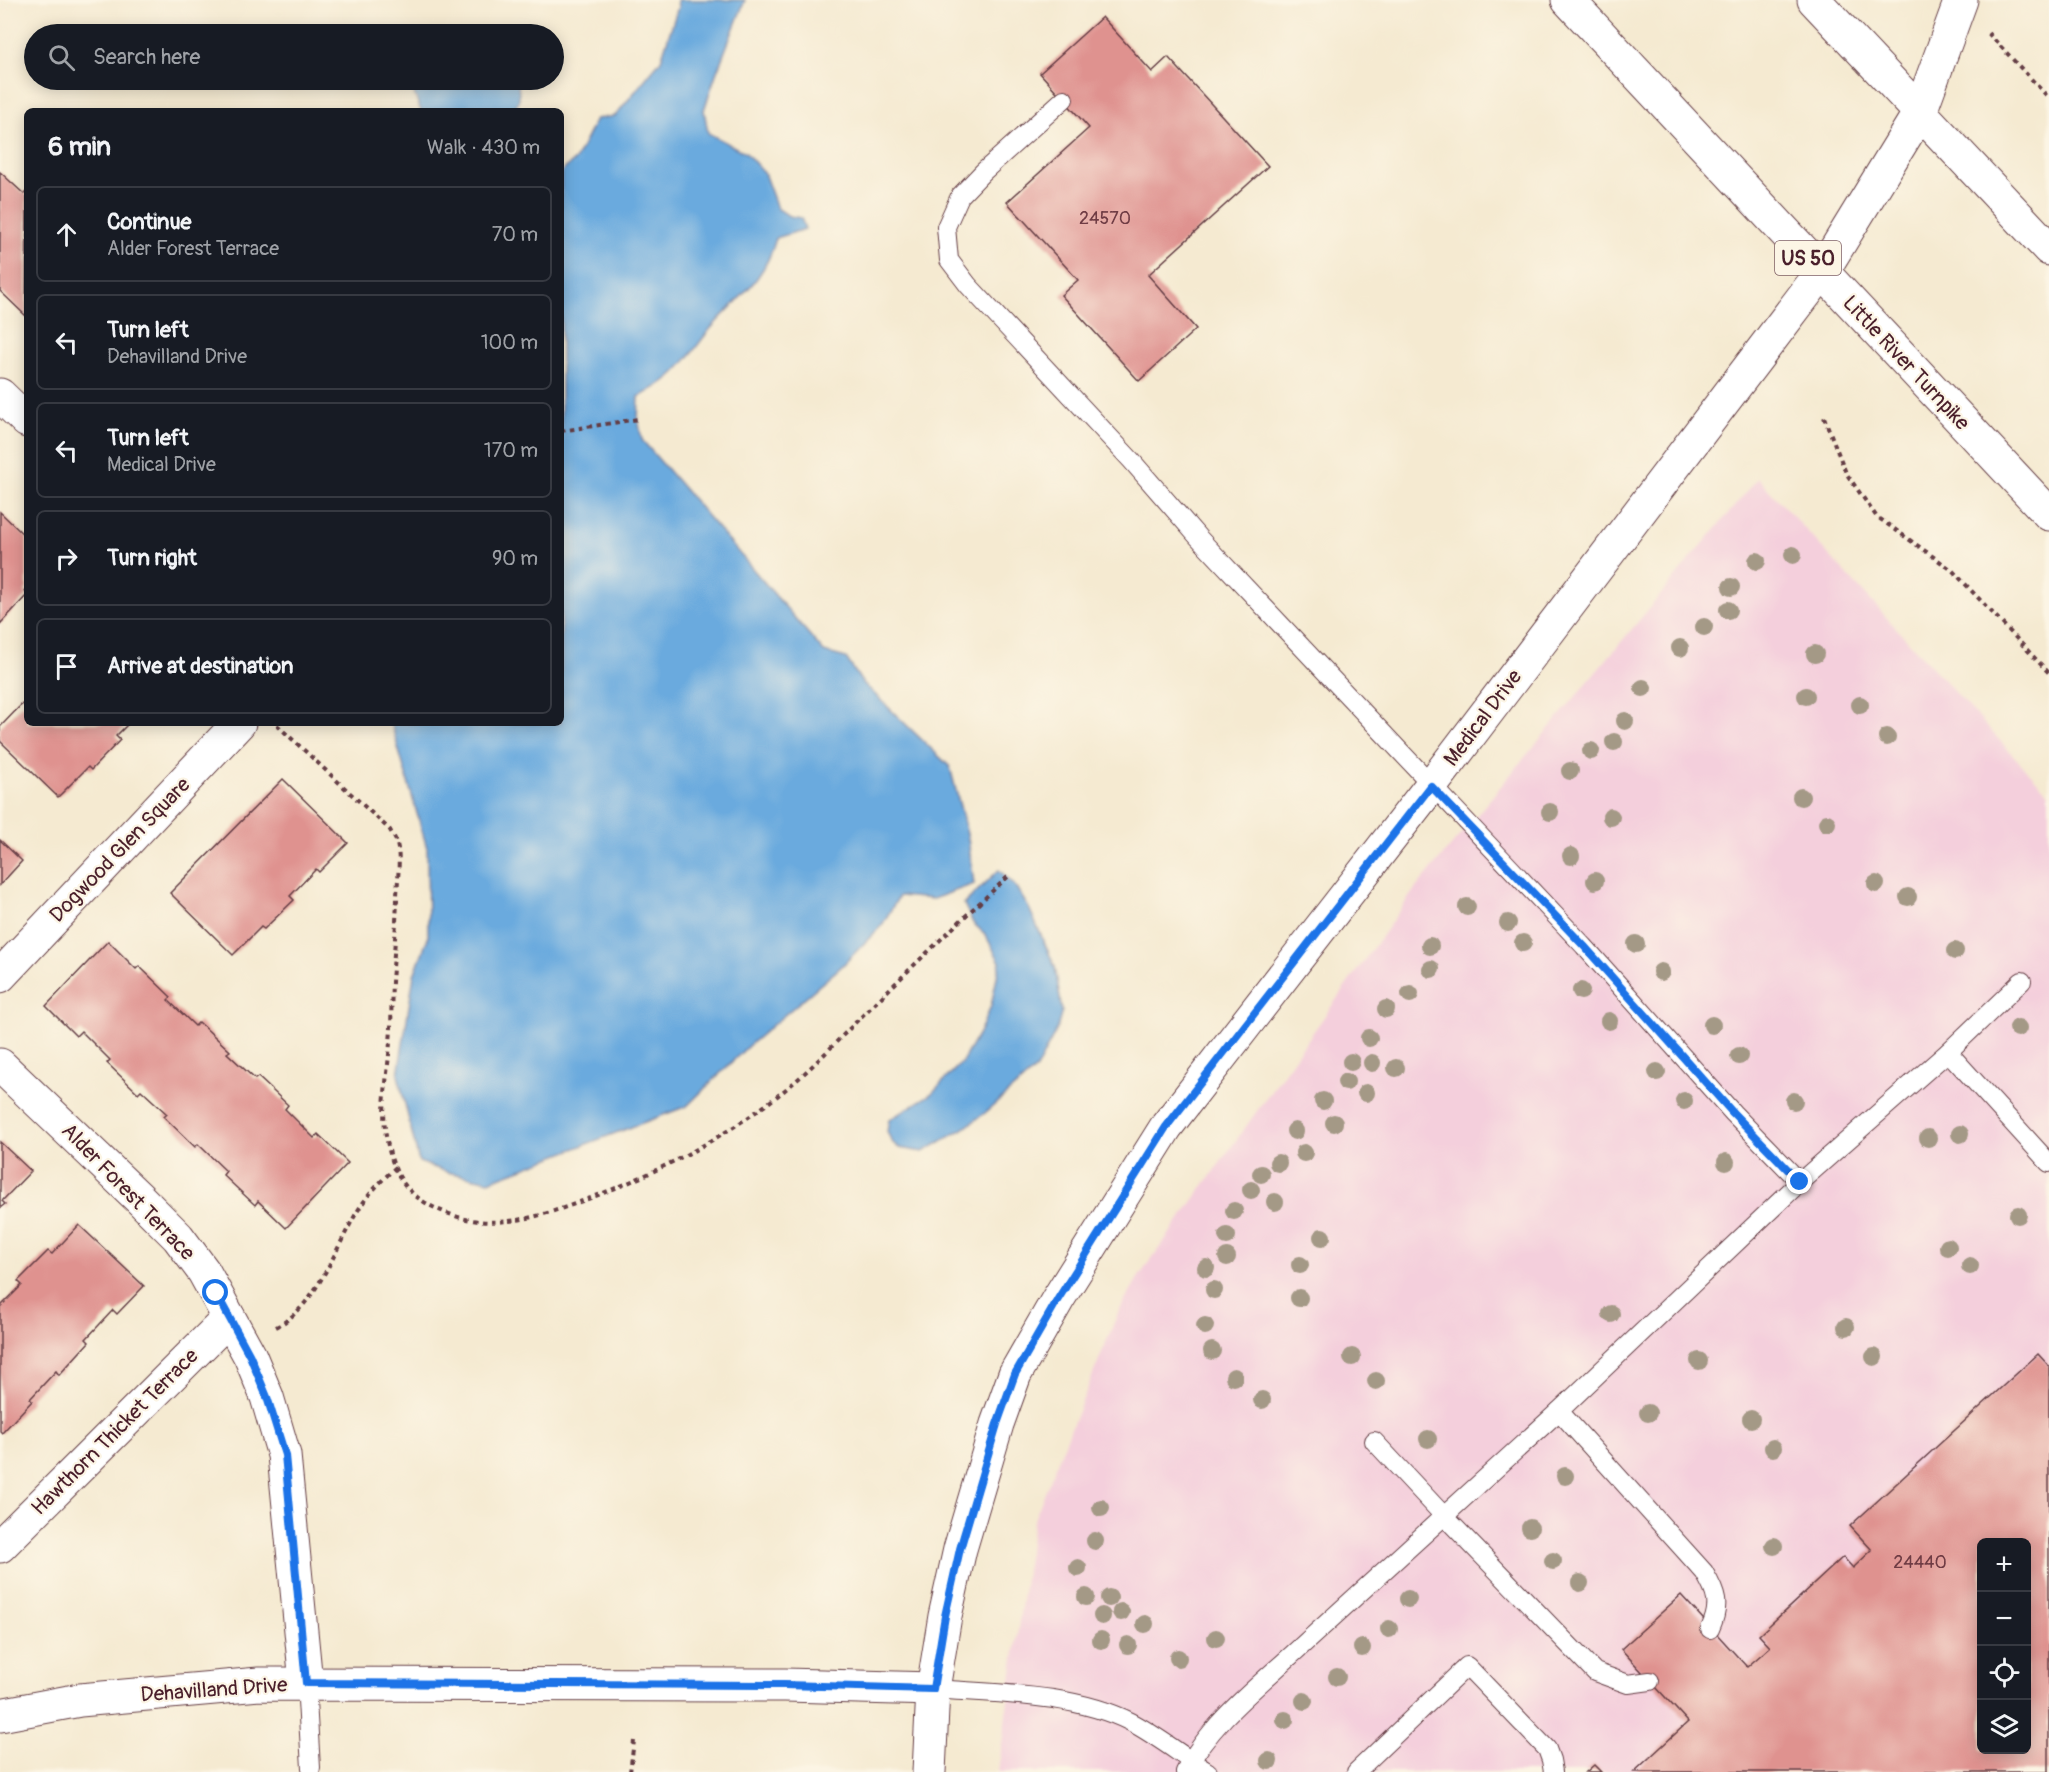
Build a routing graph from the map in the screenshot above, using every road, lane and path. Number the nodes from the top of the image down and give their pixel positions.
1 (1568, 0) edge
2 (1814, 0) edge
3 (1960, 1) edge
4 (2049, 98) edge
5 (1064, 99) dead end
6 (1920, 112) junction
7 (2049, 249) edge
8 (1822, 272) junction
9 (0, 395) edge
10 (1824, 417) dead end
11 (24, 418) edge
12 (638, 418) dead end
13 (564, 430) edge
14 (2049, 514) edge
15 (2049, 673) edge
16 (236, 726) edge
17 (277, 726) edge
18 (1431, 786) junction
19 (1010, 875) dead end
20 (0, 976) edge
21 (2022, 981) dead end
22 (1948, 1052) junction
23 (0, 1065) edge
24 (2049, 1163) edge
25 (396, 1167) junction
26 (1800, 1182) junction
27 (229, 1317) junction
28 (273, 1329) dead end
29 (1559, 1412) junction
30 (1374, 1442) dead end
31 (1444, 1516) junction
32 (0, 1546) edge
33 (1710, 1629) dead end
34 (1650, 1681) dead end
35 (306, 1683) junction
36 (933, 1689) junction
37 (0, 1715) edge
38 (634, 1741) dead end
39 (1188, 1766) edge
40 (310, 1768) dead end
41 (630, 1772) edge
42 (929, 1772) edge
43 (1208, 1772) edge
44 (1356, 1772) edge
45 (1552, 1772) edge

1 - 8 main road, Little River Turnpike / US 50
2 - 6 main road
3 - 4 path
3 - 6 main road, Medical Drive
5 - 18 lane
6 - 7 main road
6 - 8 main road, Medical Drive
8 - 14 main road, Little River Turnpike / US 50
8 - 18 main road, Medical Drive
9 - 11 main road
10 - 15 path
12 - 13 path
16 - 20 main road, Dogwood Glen Square
17 - 25 path
18 - 26 lane
18 - 36 main road, Medical Drive
19 - 25 path
21 - 22 lane
22 - 24 lane
22 - 26 lane
23 - 27 main road, Alder Forest Terrace
25 - 28 path
26 - 29 lane
27 - 32 main road, Hawthorn Thicket Terrace
27 - 35 main road, Alder Forest Terrace
29 - 31 lane
29 - 33 lane
30 - 31 lane
31 - 34 lane
31 - 39 lane
35 - 36 main road, Dehavilland Drive
35 - 37 main road, Dehavilland Drive
35 - 40 lane
36 - 39 lane
36 - 42 main road, Medical Drive
38 - 41 path
39 - 43 lane
44 - 45 lane

